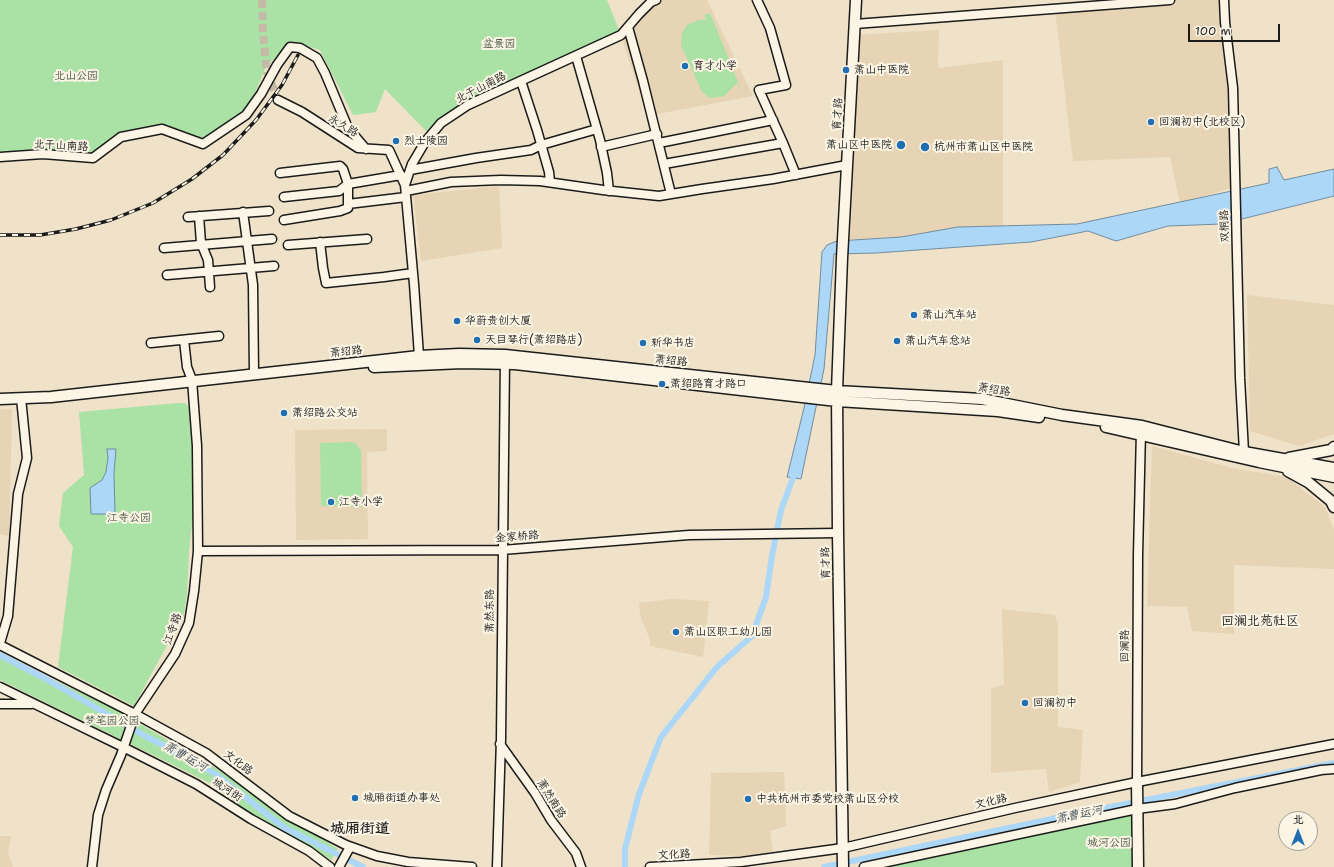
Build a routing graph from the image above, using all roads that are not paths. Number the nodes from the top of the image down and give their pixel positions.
1 (656, 0) edge
2 (757, 0) edge
3 (856, 0) edge
4 (1170, 0) edge
5 (1224, 0) edge
6 (855, 24) junction
7 (628, 27) junction
8 (576, 56) junction
9 (521, 81) junction
10 (278, 100) tunnel mouth
11 (773, 120) junction
12 (597, 129) junction
13 (657, 134) junction
14 (659, 143) junction
15 (783, 143) junction
16 (542, 145) junction
17 (601, 147) junction
18 (366, 148) junction
19 (0, 157) edge
20 (664, 164) junction
21 (847, 165) junction
22 (410, 170) junction
23 (280, 173) dead end
24 (401, 175) junction
25 (796, 175) junction
26 (550, 182) junction
27 (348, 184) junction
28 (406, 191) junction
29 (609, 191) junction
30 (671, 194) junction
31 (284, 198) dead end
32 (348, 204) junction
33 (269, 210) dead end
34 (243, 212) junction
35 (199, 216) junction
36 (188, 217) dead end
37 (284, 220) dead end
38 (272, 239) dead end
39 (368, 239) dead end
40 (247, 242) junction
41 (320, 242) junction
42 (288, 245) dead end
43 (202, 246) junction
44 (164, 248) dead end
45 (274, 266) dead end
46 (250, 268) junction
47 (209, 272) junction
48 (413, 273) junction
49 (167, 275) dead end
50 (210, 288) dead end
51 (219, 336) dead end
52 (184, 340) junction
53 (151, 343) dead end
54 (419, 356) junction
55 (505, 359) junction
56 (254, 374) junction
57 (193, 383) junction
58 (837, 396) junction
59 (0, 399) edge
60 (21, 401) junction
61 (0, 405) edge
62 (1141, 431) junction
63 (1334, 447) edge
64 (1244, 452) junction
65 (1279, 462) junction
66 (1334, 468) edge
67 (1334, 477) edge
68 (1334, 507) edge
69 (838, 533) junction
70 (502, 550) junction
71 (198, 551) junction
72 (0, 644) edge
73 (0, 688) edge
74 (0, 704) edge
75 (34, 704) junction
76 (135, 714) junction
77 (500, 744) junction
78 (1334, 744) edge
79 (123, 746) junction
80 (1334, 768) edge
81 (1137, 782) junction
82 (1137, 809) junction
83 (350, 847) junction
84 (843, 848) junction
85 (92, 867) edge
86 (330, 867) edge
87 (339, 867) edge
88 (472, 867) edge
89 (497, 867) edge
90 (581, 867) edge
91 (650, 867) edge
92 (843, 867) edge
93 (864, 867) edge
94 (1138, 867) edge

1 - 7 street, 北干山南路
2 - 11 street
3 - 6 main road, 育才路
4 - 6 street
5 - 64 street, 双桐路
6 - 21 main road, 育才路
7 - 8 street, 北干山南路
7 - 13 street
8 - 9 street, 北干山南路
8 - 12 street
9 - 16 street
9 - 22 street, 北干山南路
10 - 18 street, 永久路
11 - 14 street
11 - 15 street
12 - 16 street
12 - 17 street
13 - 14 street
13 - 17 street
14 - 20 street
15 - 20 street
15 - 25 street
16 - 22 street
16 - 26 street
17 - 29 street
18 - 19 street, 北干山南路
18 - 24 street, 永久路
20 - 30 street
21 - 25 street
21 - 58 main road, 育才路
22 - 28 street, 北干山南路
23 - 27 street
24 - 27 street
24 - 28 street, 永久路
25 - 30 street
26 - 28 street
26 - 29 street
27 - 31 street
27 - 32 street
28 - 32 street
28 - 48 street, 北干山南路
29 - 30 street
32 - 37 street
33 - 34 street
34 - 35 street
34 - 40 street
35 - 36 street
35 - 43 street
38 - 40 street
39 - 41 street
40 - 43 street
40 - 46 street
41 - 42 street
41 - 48 street
43 - 44 street
43 - 47 street
45 - 46 street
46 - 47 street
46 - 56 street
47 - 49 street
47 - 50 street
48 - 54 street, 北干山南路
51 - 52 street
52 - 53 street
52 - 57 street, 江寺路
54 - 55 main road, 萧绍路
54 - 56 main road, 萧绍路
55 - 57 main road
55 - 58 main road, 萧绍路
55 - 70 street, 萧然东路
56 - 57 main road, 萧绍路
57 - 60 main road, 萧绍路
57 - 71 street, 江寺路
58 - 62 main road, 萧绍路
58 - 69 main road, 育才路
59 - 60 main road, 萧绍路
60 - 61 main road
60 - 72 street
62 - 64 main road
62 - 65 main road
62 - 81 street, 回澜路
63 - 65 main road
64 - 65 main road
65 - 66 main road
65 - 67 main road
65 - 68 main road
69 - 70 street, 金家桥路
69 - 84 main road, 育才路
70 - 71 street, 金家桥路
70 - 77 street, 萧然东路
71 - 76 street, 江寺路
72 - 76 street, 文化路
73 - 75 street, 城河街
74 - 75 street
75 - 79 street, 城河街
76 - 79 street, 江寺路
76 - 83 street, 文化路
77 - 89 street, 萧然东路
77 - 90 street, 萧然南路
78 - 81 street, 文化路
79 - 85 street, 江寺路
79 - 86 street, 城河街
80 - 82 street
81 - 82 main road, 回澜路
81 - 84 street, 文化路
82 - 93 street
82 - 94 main road, 回澜路
83 - 87 street
83 - 88 street, 文化路
84 - 91 street, 文化路
84 - 92 main road, 育才路

